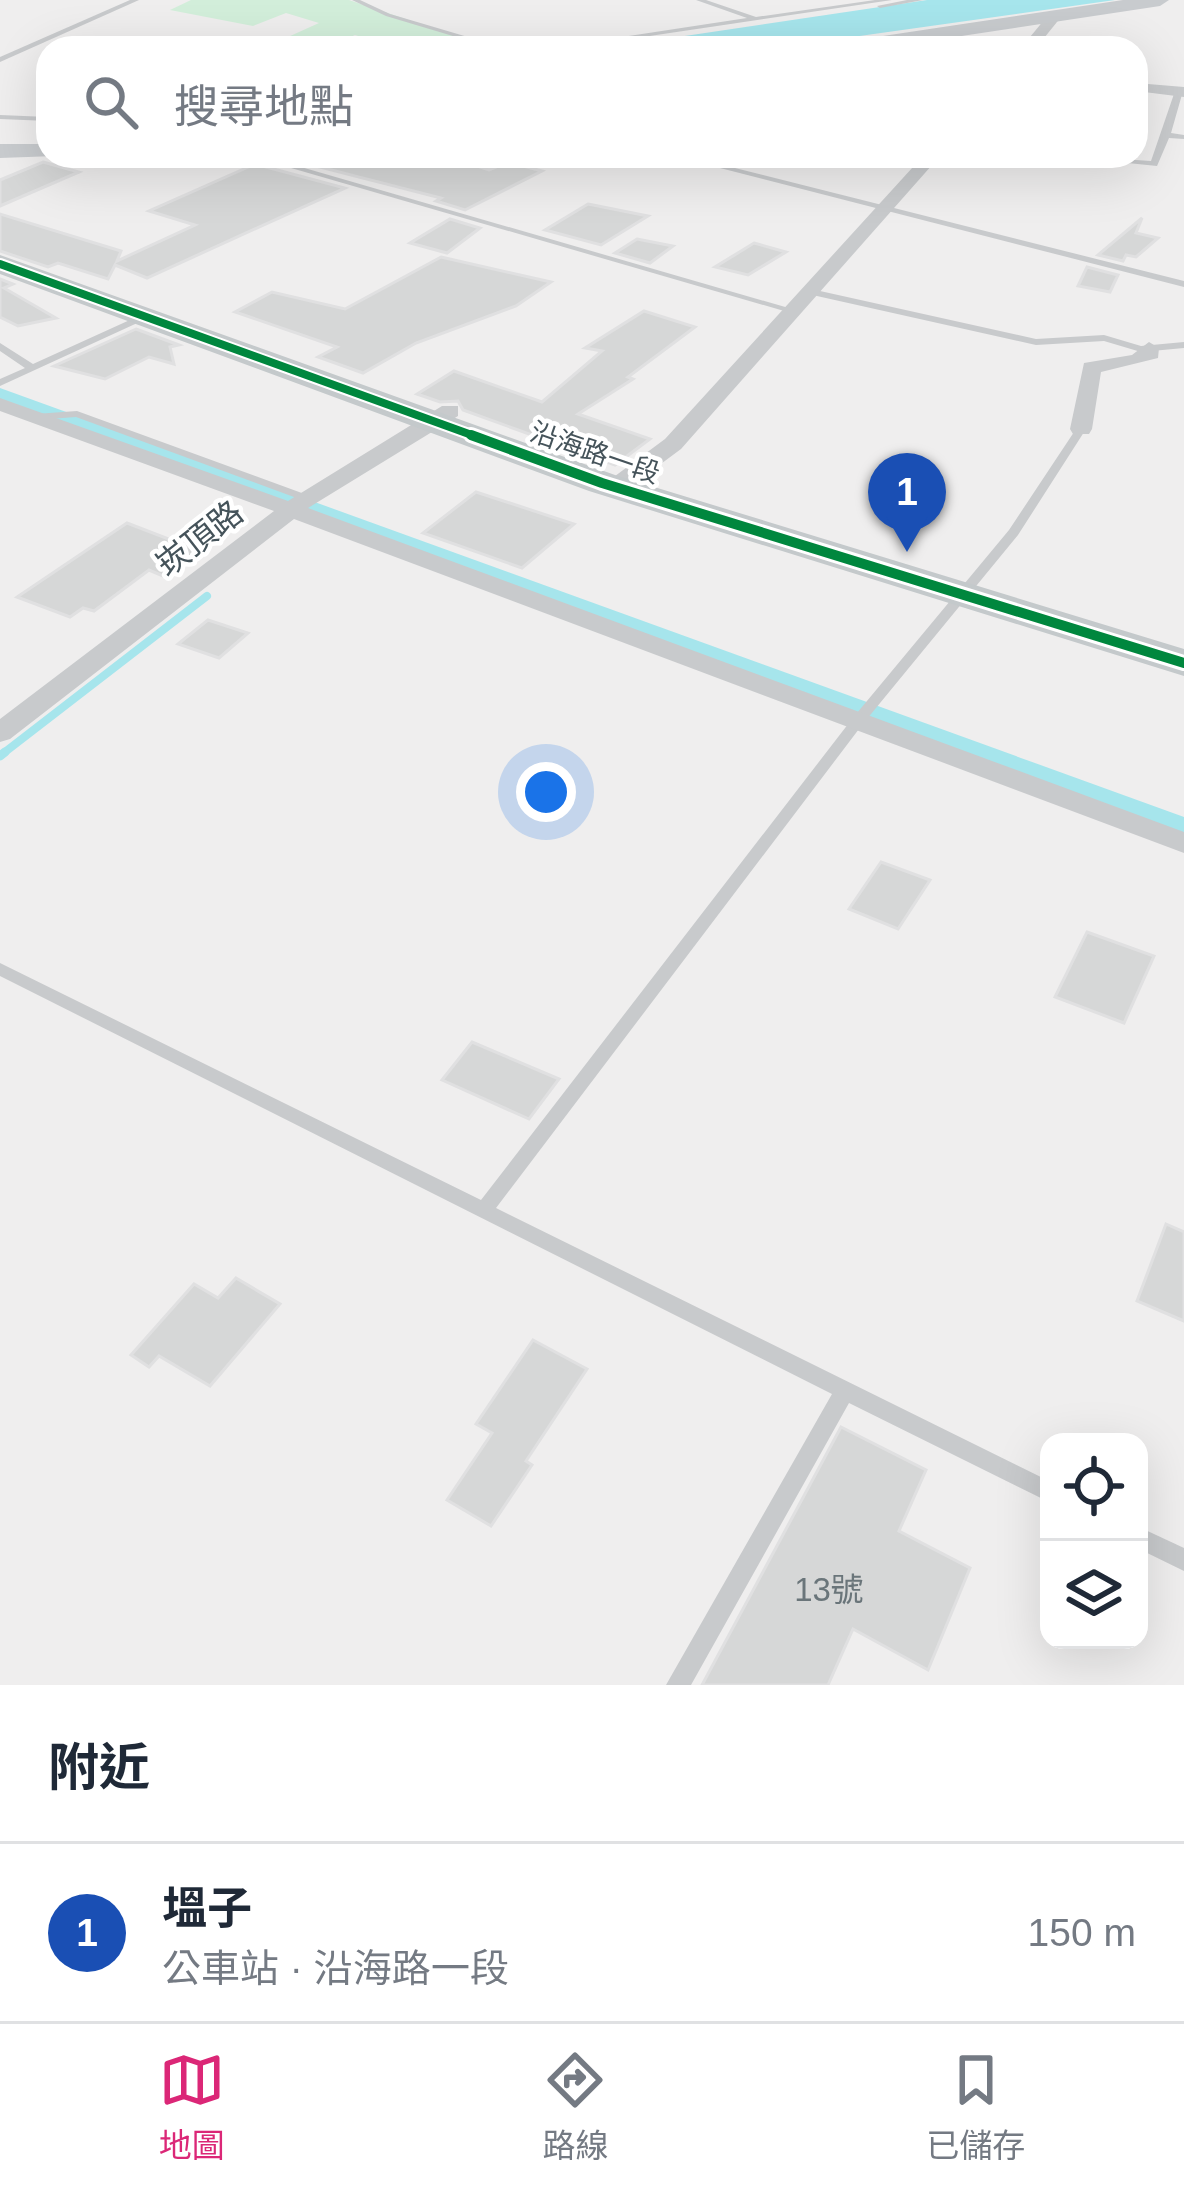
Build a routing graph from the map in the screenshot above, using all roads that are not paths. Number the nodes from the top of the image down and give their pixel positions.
1 (136, 0) edge
2 (355, 0) edge
3 (699, 0) edge
4 (889, 0) edge
5 (920, 0) edge
6 (1160, 0) edge
7 (1054, 17) junction
8 (755, 19) junction
9 (770, 21) junction
10 (51, 36) edge
11 (460, 36) edge
12 (637, 36) edge
13 (668, 36) edge
14 (925, 36) edge
15 (1038, 36) edge
16 (34, 43) edge
17 (0, 60) edge
18 (1148, 89) edge
19 (1181, 92) edge
20 (0, 115) edge
21 (36, 116) edge
22 (1166, 135) junction
23 (1184, 137) edge
24 (0, 151) edge
25 (36, 151) edge
26 (1148, 163) edge
27 (296, 168) edge
28 (725, 168) edge
29 (921, 168) edge
30 (884, 208) junction
31 (0, 250) edge
32 (0, 263) edge
33 (49, 275) junction
34 (1184, 284) edge
35 (811, 292) junction
36 (794, 311) junction
37 (164, 319) junction
38 (1184, 345) edge
39 (0, 346) edge
40 (1149, 348) junction
41 (32, 368) junction
42 (0, 383) edge
43 (0, 404) edge
44 (441, 416) junction
45 (1081, 429) joint
46 (622, 480) junction
47 (297, 504) junction
48 (969, 588) junction
49 (1184, 647) edge
50 (1184, 663) edge
51 (857, 722) junction
52 (0, 733) edge
53 (1184, 843) edge
54 (0, 968) edge
55 (487, 1208) junction
56 (846, 1389) junction
57 (1040, 1487) edge
58 (1145, 1541) edge
59 (1184, 1560) edge
60 (678, 1685) edge

1 - 10 lane
2 - 11 lane
3 - 8 lane
4 - 8 lane
5 - 9 lane
6 - 7 street
7 - 14 street
7 - 15 street
8 - 9 lane
8 - 12 lane
9 - 13 lane
16 - 17 lane
18 - 19 street
19 - 22 lane
20 - 21 lane
22 - 23 lane
22 - 26 lane
24 - 25 street
27 - 36 lane
28 - 30 lane
29 - 30 street
30 - 34 lane
30 - 35 street
31 - 33 main road, 沿海路一段
32 - 33 main road, 沿海路一段
33 - 37 main road, 沿海路一段
35 - 36 street
35 - 40 lane
36 - 46 street
37 - 41 lane
37 - 44 main road, 沿海路一段
38 - 40 lane
39 - 41 lane
40 - 45 street
41 - 42 lane
43 - 47 street
44 - 46 main road, 沿海路一段
44 - 47 street, 崁頂路
45 - 48 lane
46 - 48 main road, 沿海路一段
47 - 51 street
47 - 52 street, 崁頂路
48 - 49 main road, 沿海路一段
48 - 50 main road, 沿海路一段
48 - 51 lane
51 - 53 street
51 - 55 lane
54 - 55 lane
55 - 56 lane
56 - 57 lane
56 - 60 lane
58 - 59 lane

